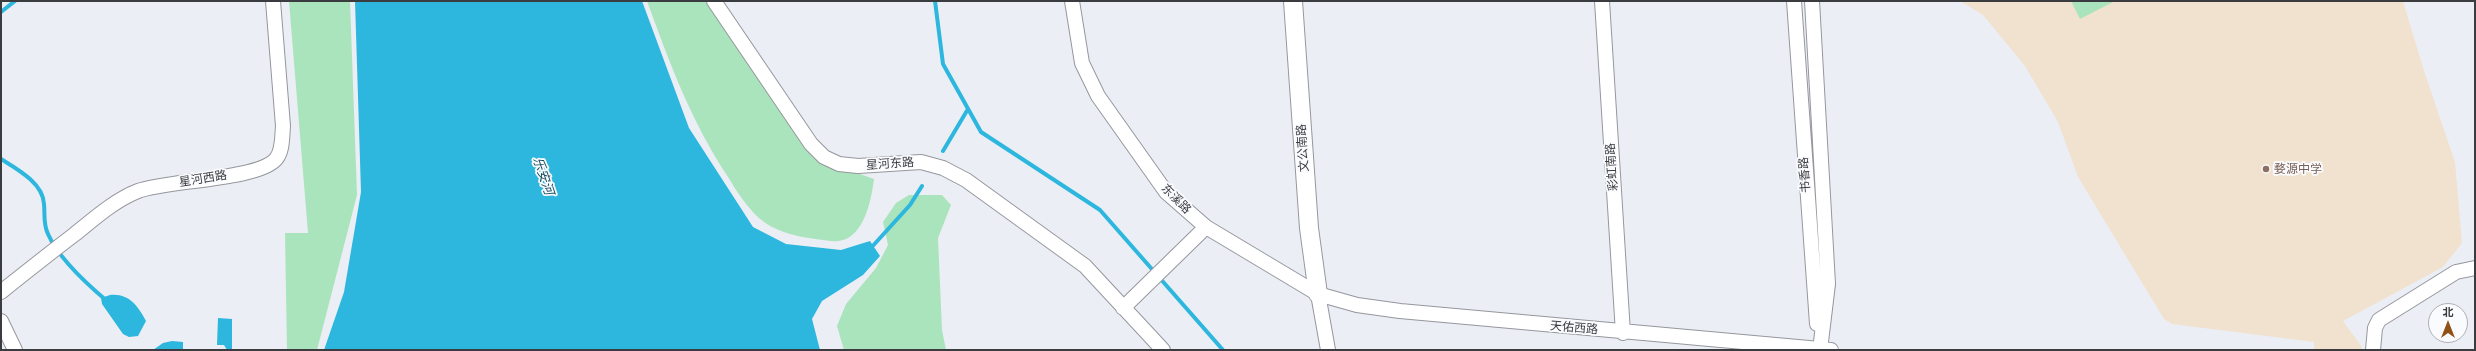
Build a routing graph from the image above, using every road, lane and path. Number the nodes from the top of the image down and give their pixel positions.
1 (273, 1) edge
2 (714, 1) edge
3 (1072, 1) edge
4 (1293, 1) edge
5 (1602, 1) edge
6 (1794, 1) edge
7 (1812, 1) edge
8 (1206, 227) junction
9 (2475, 268) edge
10 (1, 292) edge
11 (1318, 294) junction
12 (1124, 308) junction
13 (1, 320) edge
14 (1623, 333) junction
15 (1824, 349) edge
16 (15, 350) edge
17 (1163, 350) edge
18 (1328, 350) edge
19 (2373, 350) edge

1 - 10 street, 星河西路
2 - 12 street, 星河东路
3 - 8 street, 东溪路
4 - 11 main road, 文公南路
5 - 14 street, 彩虹南路
6 - 15 street, 书香路
7 - 15 street, 书香路
8 - 11 street, 东溪路
8 - 12 street
9 - 19 street
11 - 14 street, 天佑西路
11 - 18 street
12 - 17 street, 星河东路
13 - 16 street
14 - 15 street, 天佑西路

